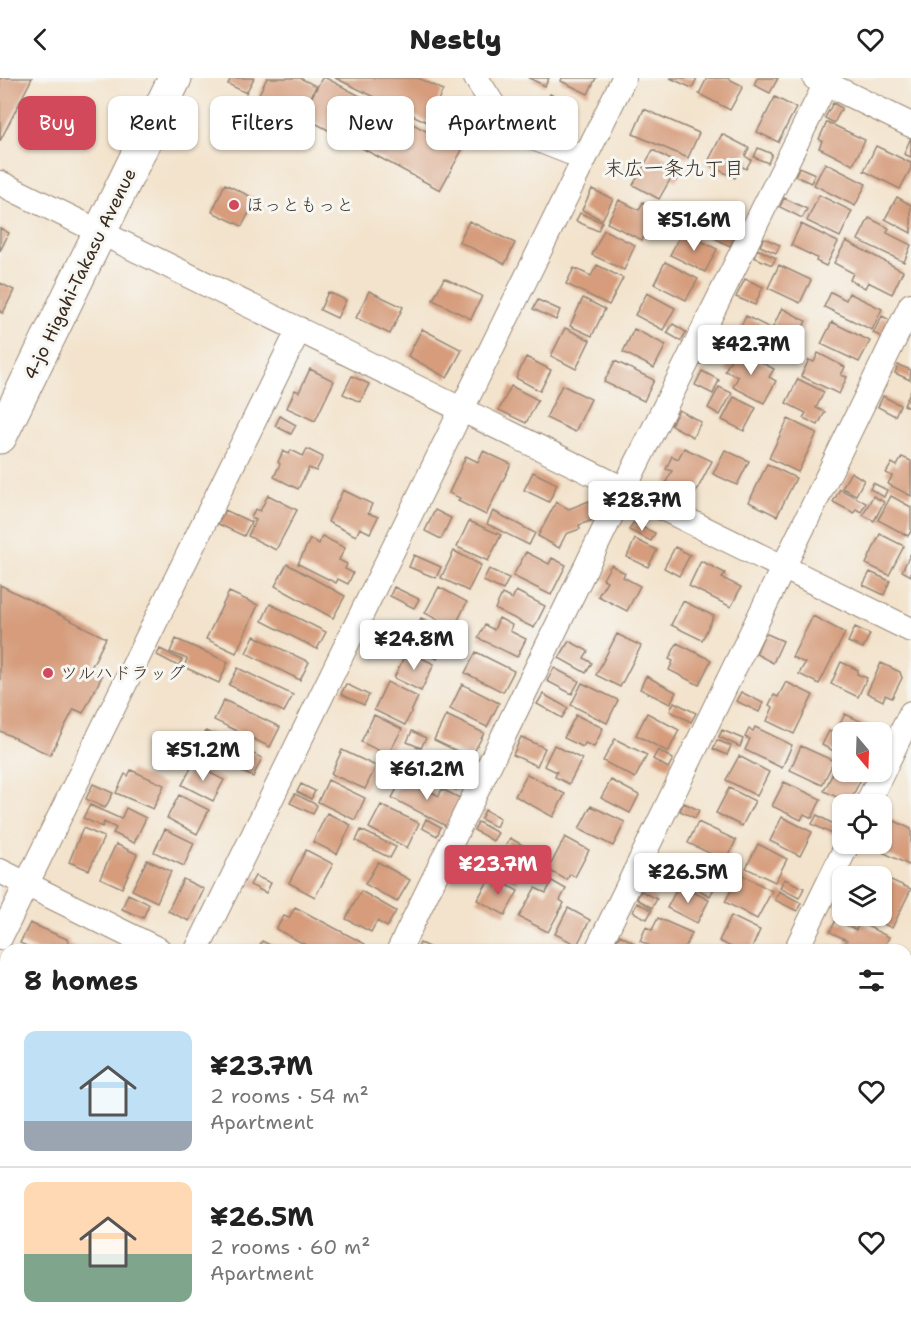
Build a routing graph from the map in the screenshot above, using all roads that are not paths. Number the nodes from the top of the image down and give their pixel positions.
1 (175, 78) edge
2 (476, 78) edge
3 (624, 78) edge
4 (820, 81) edge
5 (911, 125) edge
6 (584, 158) junction
7 (0, 183) edge
8 (100, 232) junction
9 (911, 305) edge
10 (299, 329) junction
11 (461, 409) junction
12 (0, 437) edge
13 (624, 489) junction
14 (782, 567) junction
15 (911, 630) edge
16 (911, 713) edge
17 (872, 794) edge
18 (843, 854) edge
19 (0, 872) edge
20 (26, 884) junction
21 (0, 938) edge
22 (147, 944) edge
23 (199, 944) edge
24 (402, 944) edge
25 (600, 944) edge
26 (799, 944) edge

1 - 8 highway, 4-jo Higahi-Takasu Avenue
2 - 6 street
3 - 6 street
4 - 5 street
4 - 13 street
6 - 11 street
7 - 8 street
8 - 10 street
8 - 12 highway, 4-jo Higahi-Takasu Avenue
9 - 14 street
10 - 11 street
10 - 20 street
11 - 13 street
11 - 23 street
13 - 14 street
13 - 24 street
14 - 15 street
14 - 25 street
16 - 17 street
18 - 26 street
19 - 20 street
20 - 21 street
20 - 22 street

